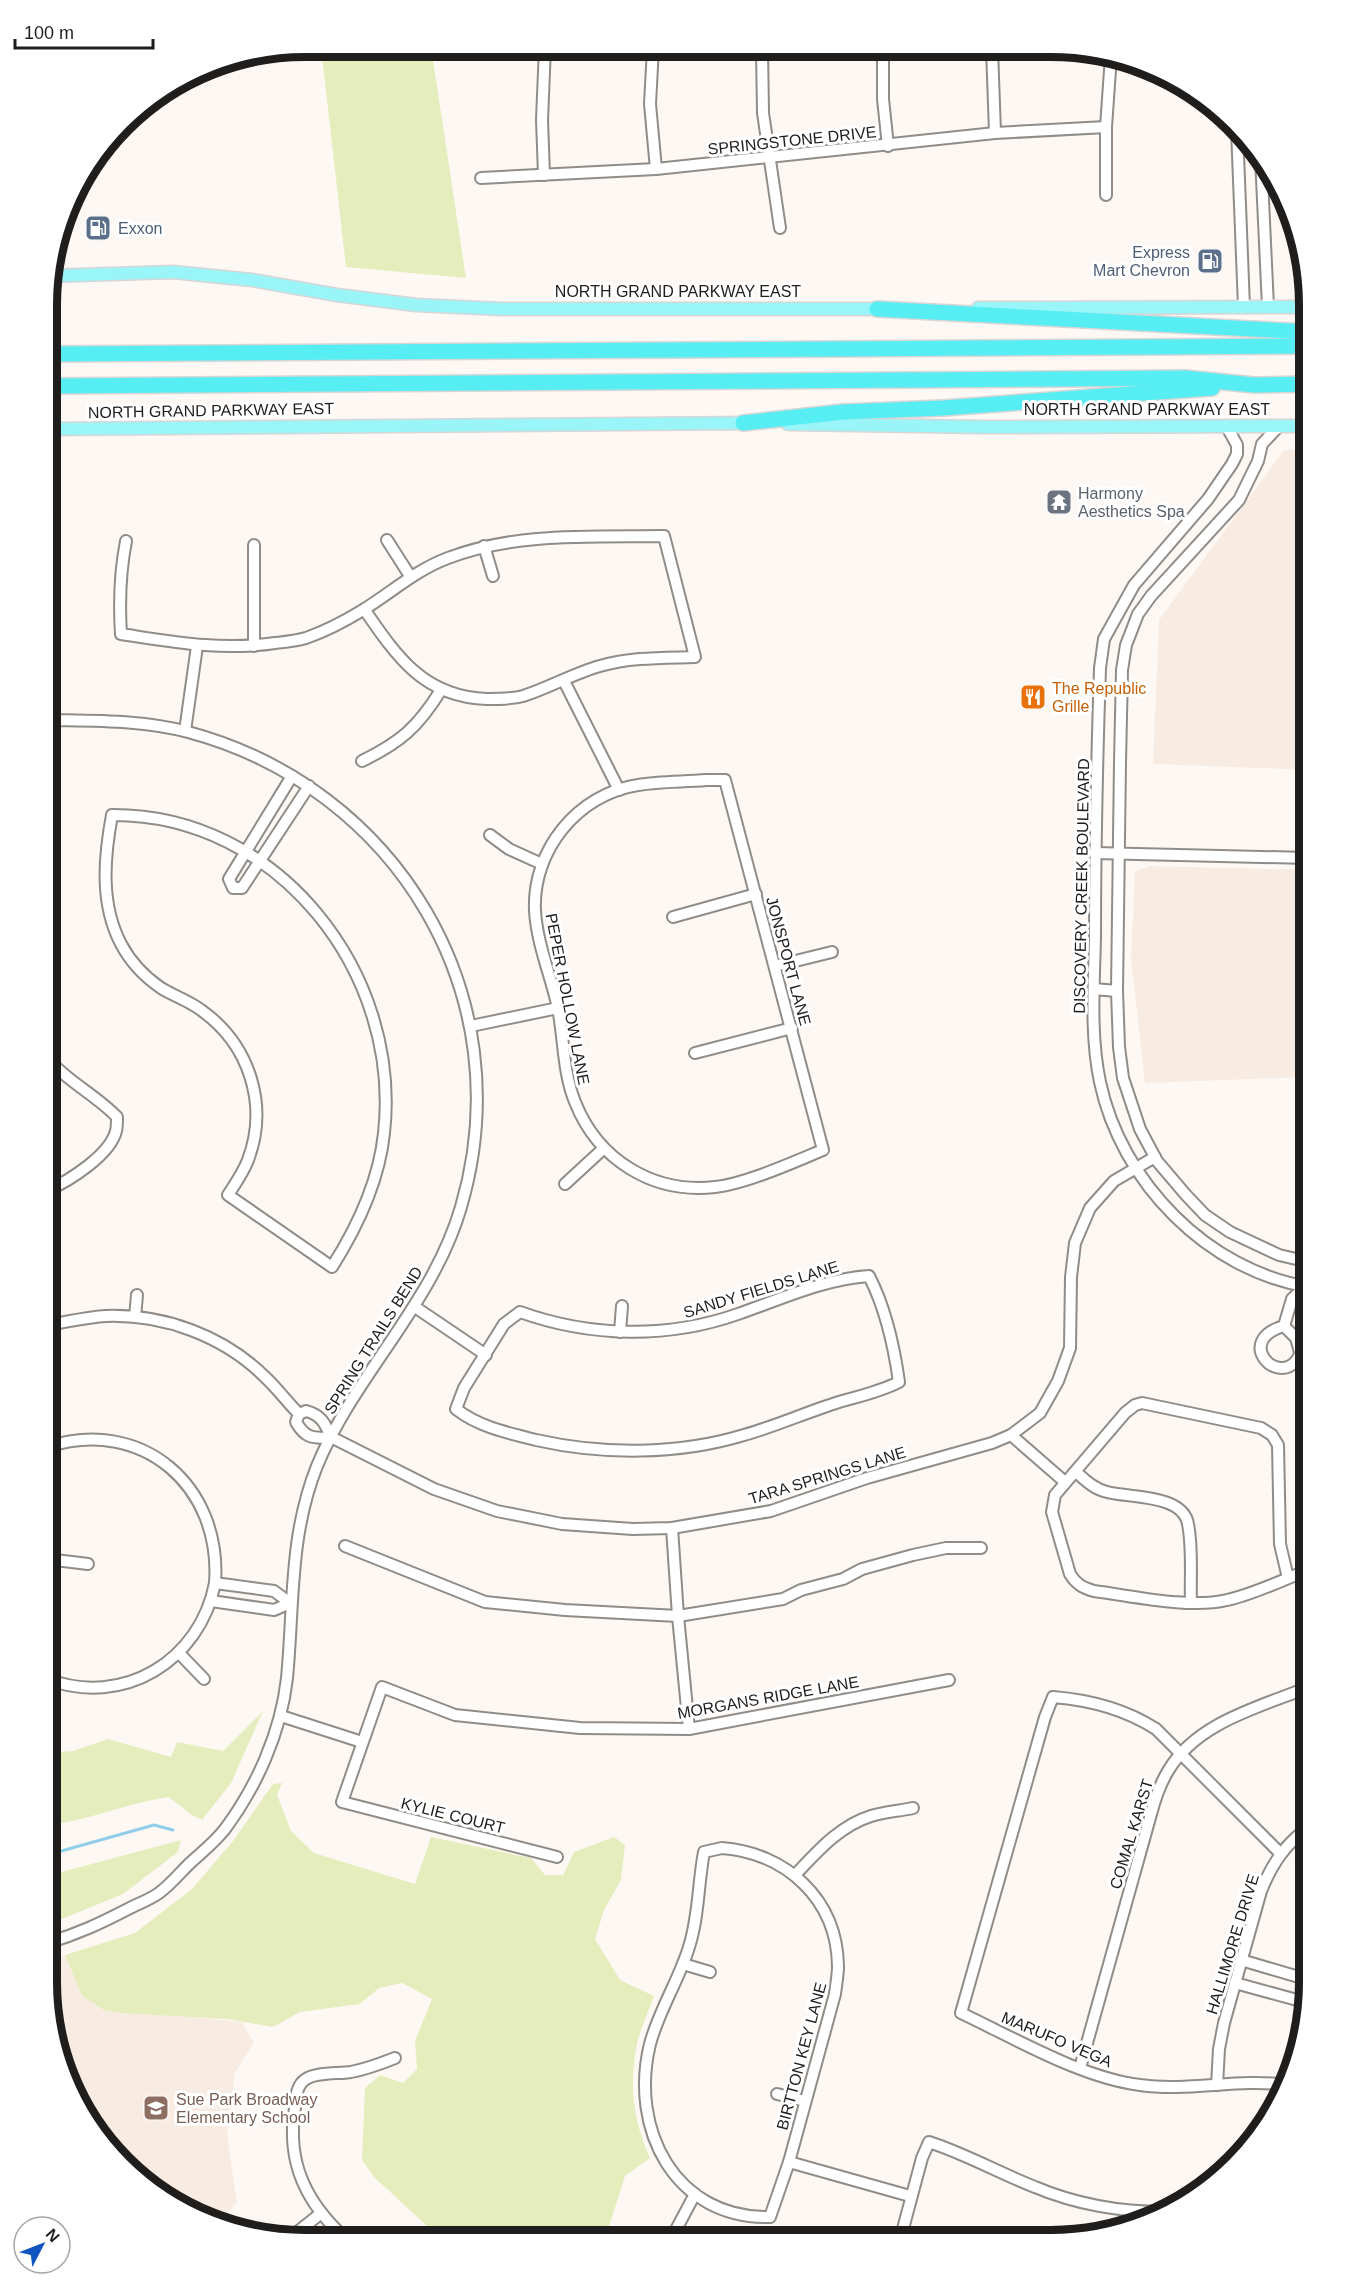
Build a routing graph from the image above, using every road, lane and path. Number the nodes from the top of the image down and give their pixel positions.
1 (545, 57) edge
2 (653, 57) edge
3 (762, 57) edge
4 (883, 57) edge
5 (992, 57) edge
6 (1110, 64) edge
7 (1106, 127) junction
8 (995, 133) junction
9 (1238, 143) edge
10 (888, 146) junction
11 (770, 158) junction
12 (656, 169) junction
13 (1262, 174) edge
14 (544, 175) junction
15 (480, 178) dead end
16 (1106, 195) dead end
17 (780, 228) dead end
18 (59, 276) edge
19 (1244, 307) junction
20 (1268, 307) junction
21 (1299, 307) edge
22 (877, 309) junction
23 (1299, 331) edge
24 (1299, 346) edge
25 (57, 354) edge
26 (1299, 384) edge
27 (57, 386) edge
28 (1254, 386) junction
29 (743, 423) junction
30 (1299, 426) edge
31 (1227, 427) junction
32 (1278, 427) junction
33 (57, 432) edge
34 (387, 540) dead end
35 (126, 541) dead end
36 (254, 545) dead end
37 (484, 546) junction
38 (410, 576) junction
39 (493, 576) dead end
40 (364, 609) junction
41 (197, 646) junction
42 (254, 646) junction
43 (564, 681) junction
44 (441, 690) junction
45 (57, 720) edge
46 (185, 731) junction
47 (362, 761) dead end
48 (292, 776) junction
49 (725, 780) joint
50 (309, 786) junction
51 (619, 790) junction
52 (490, 835) dead end
53 (244, 852) junction
54 (1095, 853) junction
55 (1118, 854) junction
56 (1299, 858) edge
57 (260, 862) junction
58 (542, 864) junction
59 (756, 894) junction
60 (673, 916) dead end
61 (832, 952) dead end
62 (775, 966) junction
63 (1094, 989) junction
64 (1117, 991) junction
65 (558, 1008) junction
66 (471, 1026) junction
67 (792, 1028) junction
68 (695, 1053) dead end
69 (57, 1067) edge
70 (603, 1149) junction
71 (823, 1150) joint
72 (1155, 1157) junction
73 (1135, 1168) junction
74 (565, 1184) dead end
75 (57, 1185) edge
76 (1299, 1260) edge
77 (1299, 1287) edge
78 (137, 1295) dead end
79 (1299, 1295) edge
80 (622, 1306) dead end
81 (415, 1307) junction
82 (135, 1317) junction
83 (57, 1323) edge
84 (1284, 1326) junction
85 (620, 1332) junction
86 (1299, 1343) edge
87 (486, 1355) junction
88 (1299, 1358) edge
89 (299, 1414) junction
90 (1011, 1435) junction
91 (331, 1437) junction
92 (57, 1445) edge
93 (1076, 1472) junction
94 (1065, 1482) junction
95 (672, 1527) junction
96 (345, 1546) dead end
97 (981, 1548) dead end
98 (57, 1560) edge
99 (88, 1564) dead end
100 (1299, 1573) edge
101 (1288, 1578) junction
102 (215, 1583) junction
103 (245, 1586) junction
104 (212, 1601) junction
105 (290, 1603) junction
106 (1191, 1603) junction
107 (242, 1605) junction
108 (678, 1616) junction
109 (179, 1653) junction
110 (204, 1679) dead end
111 (948, 1680) dead end
112 (57, 1681) edge
113 (1299, 1691) edge
114 (281, 1716) junction
115 (689, 1729) junction
116 (362, 1742) junction
117 (1181, 1753) junction
118 (913, 1808) dead end
119 (1299, 1834) edge
120 (1280, 1853) junction
121 (557, 1857) dead end
122 (795, 1875) junction
123 (57, 1940) edge
124 (1241, 1960) junction
125 (683, 1964) junction
126 (710, 1972) dead end
127 (1299, 1977) edge
128 (1235, 1983) junction
129 (1298, 2001) edge
130 (395, 2058) dead end
131 (1080, 2068) junction
132 (1276, 2084) edge
133 (1217, 2085) junction
134 (777, 2094) dead end
135 (805, 2101) junction
136 (789, 2162) junction
137 (695, 2194) junction
138 (910, 2196) junction
139 (1141, 2213) edge
140 (320, 2214) junction
141 (300, 2230) edge
142 (337, 2230) edge
143 (676, 2230) edge
144 (902, 2230) edge

1 - 14 street
2 - 12 street
3 - 11 street
4 - 10 street
5 - 8 street
6 - 7 street
7 - 8 street, SPRINGSTONE DRIVE
7 - 16 street
8 - 10 street, SPRINGSTONE DRIVE
9 - 19 street
10 - 11 street, SPRINGSTONE DRIVE
11 - 12 street, SPRINGSTONE DRIVE
11 - 17 street
12 - 14 street, SPRINGSTONE DRIVE
13 - 20 street
14 - 15 street, SPRINGSTONE DRIVE
18 - 22 main road, NORTH GRAND PARKWAY EAST
19 - 20 main road, NORTH GRAND PARKWAY EAST
19 - 22 main road, NORTH GRAND PARKWAY EAST
20 - 21 main road, NORTH GRAND PARKWAY EAST
22 - 23 highway
24 - 25 highway
26 - 28 highway, NORTH GRAND PARKWAY EAST
27 - 28 highway, NORTH GRAND PARKWAY EAST
28 - 29 highway
29 - 31 main road, NORTH GRAND PARKWAY EAST
29 - 33 main road, NORTH GRAND PARKWAY EAST
30 - 32 main road, NORTH GRAND PARKWAY EAST
31 - 32 main road, NORTH GRAND PARKWAY EAST
31 - 54 street, DISCOVERY CREEK BOULEVARD
32 - 55 street
34 - 38 street
35 - 41 street
36 - 42 street
37 - 38 street
37 - 39 street
37 - 43 street
38 - 40 street
40 - 42 street
40 - 44 street
41 - 42 street
41 - 46 street
43 - 44 street
43 - 51 street
44 - 47 street
45 - 46 street, SPRING TRAILS BEND
46 - 48 street, SPRING TRAILS BEND
48 - 50 street, SPRING TRAILS BEND
48 - 53 street
49 - 51 street, PEPER HOLLOW LANE
49 - 59 street, JONSPORT LANE
50 - 57 street
50 - 66 street, SPRING TRAILS BEND
51 - 58 street, PEPER HOLLOW LANE
52 - 58 street
53 - 57 street
53 - 57 street
53 - 57 street
54 - 55 street
54 - 63 street, DISCOVERY CREEK BOULEVARD
55 - 56 street
55 - 64 street
58 - 65 street, PEPER HOLLOW LANE
59 - 60 street
59 - 62 street, JONSPORT LANE
61 - 62 street
62 - 67 street, JONSPORT LANE
63 - 64 street
63 - 73 street, DISCOVERY CREEK BOULEVARD
64 - 72 street
65 - 66 street
65 - 70 street, PEPER HOLLOW LANE
66 - 81 street, SPRING TRAILS BEND
67 - 68 street
67 - 71 street, JONSPORT LANE
69 - 75 street
70 - 71 street, PEPER HOLLOW LANE
70 - 74 street
72 - 73 street, TARA SPRINGS LANE
72 - 76 street
73 - 77 street, DISCOVERY CREEK BOULEVARD
73 - 90 street, TARA SPRINGS LANE
78 - 82 street
79 - 84 street
80 - 85 street
81 - 87 street
81 - 91 street, SPRING TRAILS BEND
82 - 83 street
82 - 89 street
84 - 86 street
84 - 88 street
85 - 87 street, SANDY FIELDS LANE
85 - 87 street, SANDY FIELDS LANE
89 - 91 street
89 - 91 street
90 - 94 street
90 - 95 street, TARA SPRINGS LANE
91 - 95 street, TARA SPRINGS LANE
91 - 105 street, SPRING TRAILS BEND
92 - 102 street
93 - 94 street
93 - 101 street
93 - 106 street
94 - 106 street
95 - 108 street
96 - 108 street
97 - 108 street
98 - 99 street
100 - 101 street
101 - 106 street
102 - 103 street
102 - 104 street
103 - 105 street
103 - 107 street
104 - 107 street
104 - 109 street
105 - 107 street
105 - 114 street, SPRING TRAILS BEND
108 - 115 street
109 - 110 street
109 - 112 street
111 - 115 street, MORGANS RIDGE LANE
113 - 117 street, COMAL KARST
114 - 116 street
114 - 123 street, SPRING TRAILS BEND
115 - 116 street, MORGANS RIDGE LANE
116 - 121 street, KYLIE COURT
117 - 120 street
117 - 131 street, COMAL KARST
117 - 131 street, MARUFO VEGA
118 - 122 street
119 - 120 street, HALLIMORE DRIVE
120 - 124 street, HALLIMORE DRIVE
122 - 125 street
122 - 135 street, BIRTTON KEY LANE
124 - 127 street
124 - 128 street, HALLIMORE DRIVE
125 - 126 street
125 - 137 street
128 - 129 street
128 - 133 street, HALLIMORE DRIVE
130 - 140 street
131 - 133 street, MARUFO VEGA
132 - 133 street, MARUFO VEGA
134 - 135 street
135 - 136 street, BIRTTON KEY LANE
136 - 137 street, BIRTTON KEY LANE
136 - 138 street
137 - 143 street
138 - 139 street
138 - 144 street
140 - 141 street
140 - 142 street

